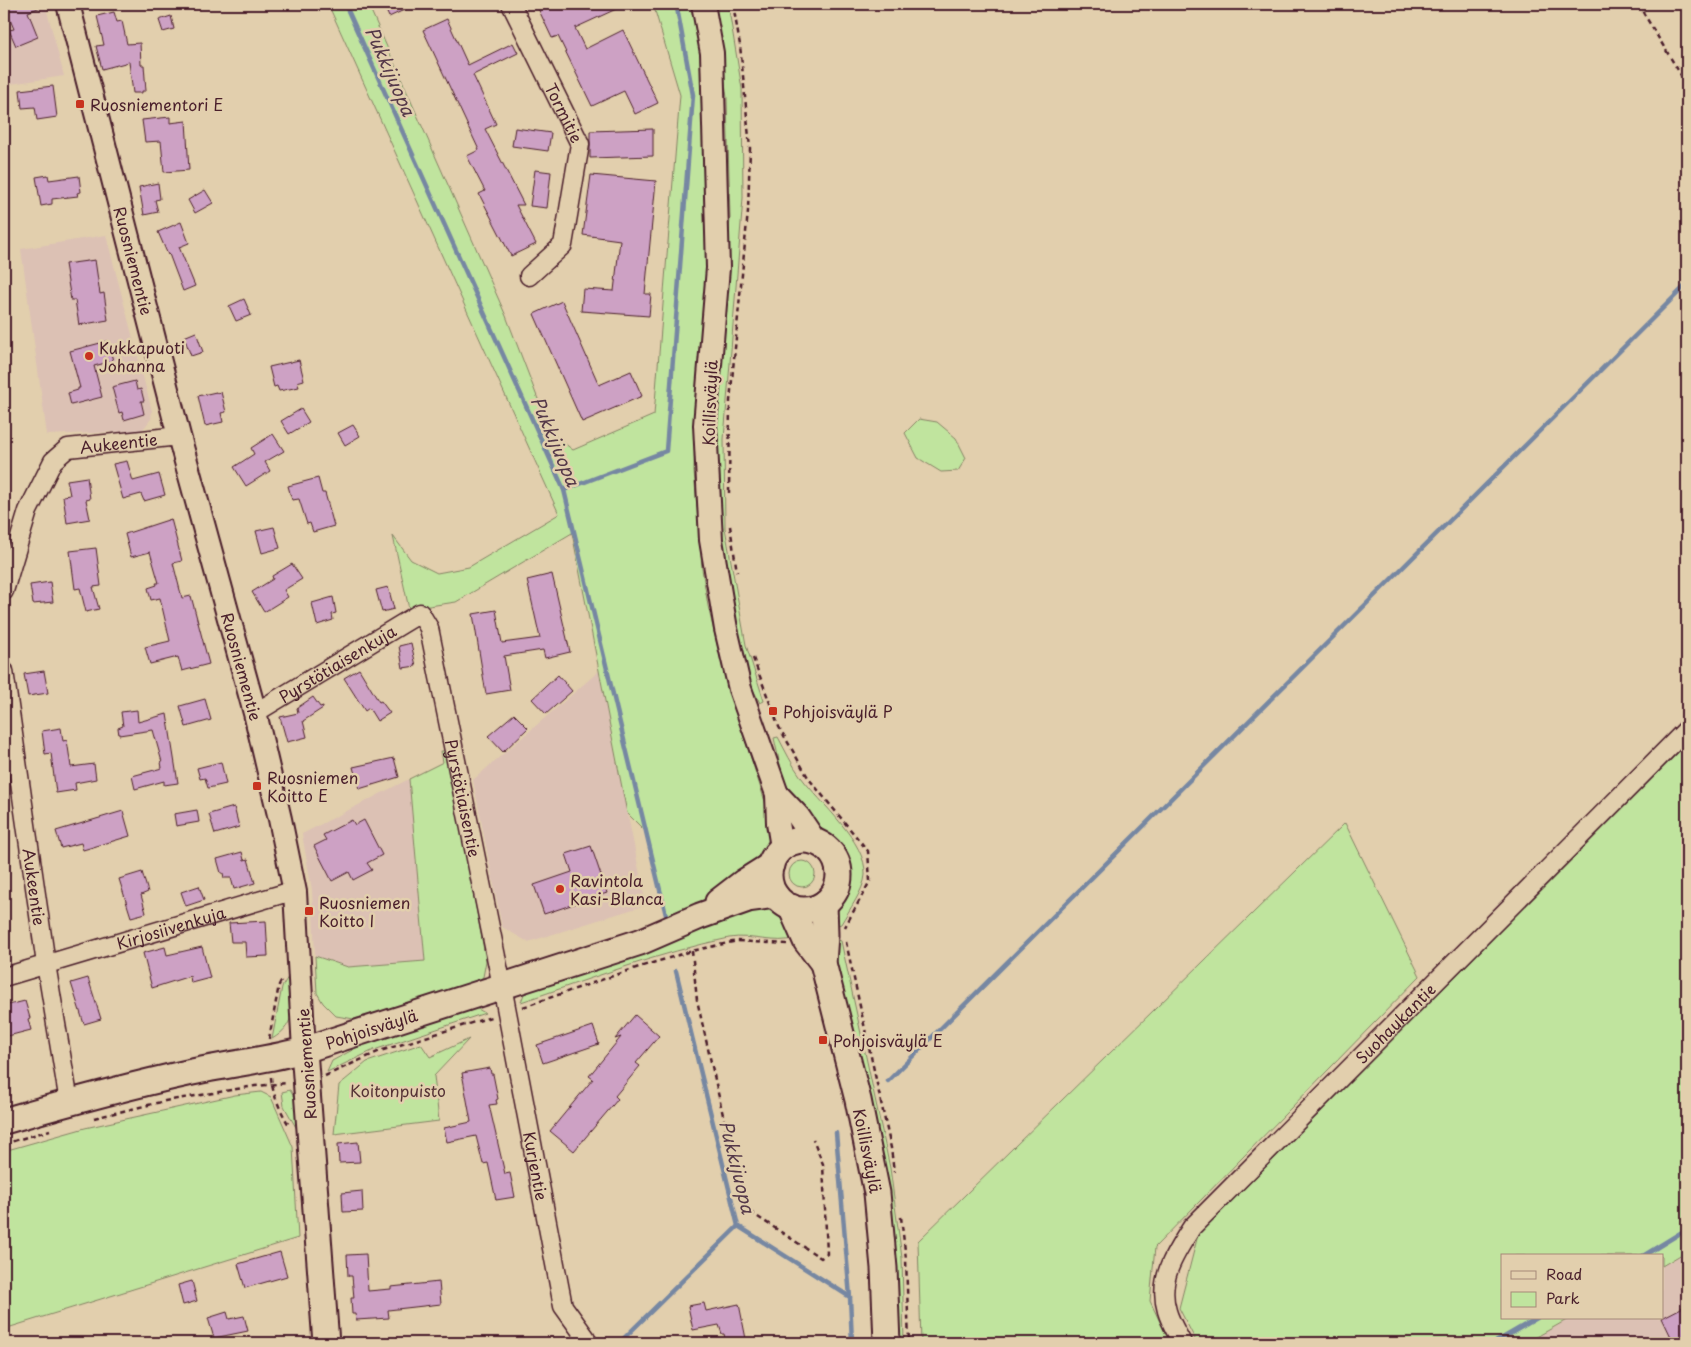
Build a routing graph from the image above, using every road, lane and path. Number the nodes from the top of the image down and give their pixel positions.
1 (68, 4) edge
2 (512, 4) edge
3 (703, 4) edge
4 (733, 4) edge
5 (1638, 4) edge
6 (1687, 85) edge
7 (529, 276) dead end
8 (179, 436) junction
9 (728, 494) dead end
10 (730, 522) dead end
11 (738, 581) dead end
12 (4, 592) edge
13 (420, 613) joint
14 (750, 651) dead end
15 (4, 671) edge
16 (255, 713) junction
17 (1687, 729) edge
18 (777, 794) junction
19 (815, 841) junction
20 (776, 856) junction
21 (295, 892) junction
22 (783, 901) junction
23 (824, 904) junction
24 (700, 916) junction
25 (825, 936) junction
26 (692, 951) junction
27 (46, 964) junction
28 (4, 978) edge
29 (282, 978) dead end
30 (502, 986) junction
31 (507, 1012) junction
32 (304, 1050) junction
33 (270, 1058) junction
34 (307, 1081) junction
35 (272, 1086) junction
36 (69, 1102) junction
37 (94, 1118) dead end
38 (4, 1121) edge
39 (58, 1128) dead end
40 (291, 1130) dead end
41 (813, 1139) dead end
42 (4, 1144) edge
43 (895, 1176) dead end
44 (900, 1213) dead end
45 (586, 1338) dead end
46 (326, 1343) edge
47 (886, 1343) edge
48 (909, 1343) edge
49 (1182, 1343) edge

1 - 8 street, Ruosniementie
2 - 7 street, Tormitie
3 - 18 street, Koillisväylä
4 - 9 path
5 - 6 path
8 - 12 street, Aukeentie
8 - 16 street, Ruosniementie
10 - 11 path
13 - 16 street, Pyrstötiaisenkuja
13 - 30 street, Pyrstötiaisentie
14 - 25 path
15 - 27 street, Aukeentie
16 - 21 street, Ruosniementie
17 - 49 street, Suohaukantie
18 - 19 street, Koillisväylä
18 - 20 street, Koillisväylä
19 - 20 main road
19 - 23 main road
20 - 22 main road
20 - 24 main road, Pohjoisväylä
21 - 27 street, Kirjosiivenkuja
21 - 32 street, Ruosniementie
22 - 23 main road
22 - 24 main road, Pohjoisväylä
22 - 25 main road, Koillisväylä
23 - 25 main road
24 - 30 main road, Pohjoisväylä
25 - 26 path
25 - 43 path
25 - 47 main road, Koillisväylä
26 - 31 path
26 - 41 path
27 - 28 street, Kirjosiivenkuja
27 - 36 street, Aukeentie
29 - 33 path
30 - 31 street, Kurjentie
30 - 32 main road, Pohjoisväylä
31 - 34 path
31 - 45 street, Kurjentie
32 - 33 main road, Pohjoisväylä
32 - 34 main road, Ruosniementie
33 - 35 path
33 - 36 main road, Pohjoisväylä
34 - 35 path
34 - 46 main road, Ruosniementie
35 - 37 path
35 - 40 path
36 - 38 main road, Pohjoisväylä
39 - 42 path
44 - 48 path

